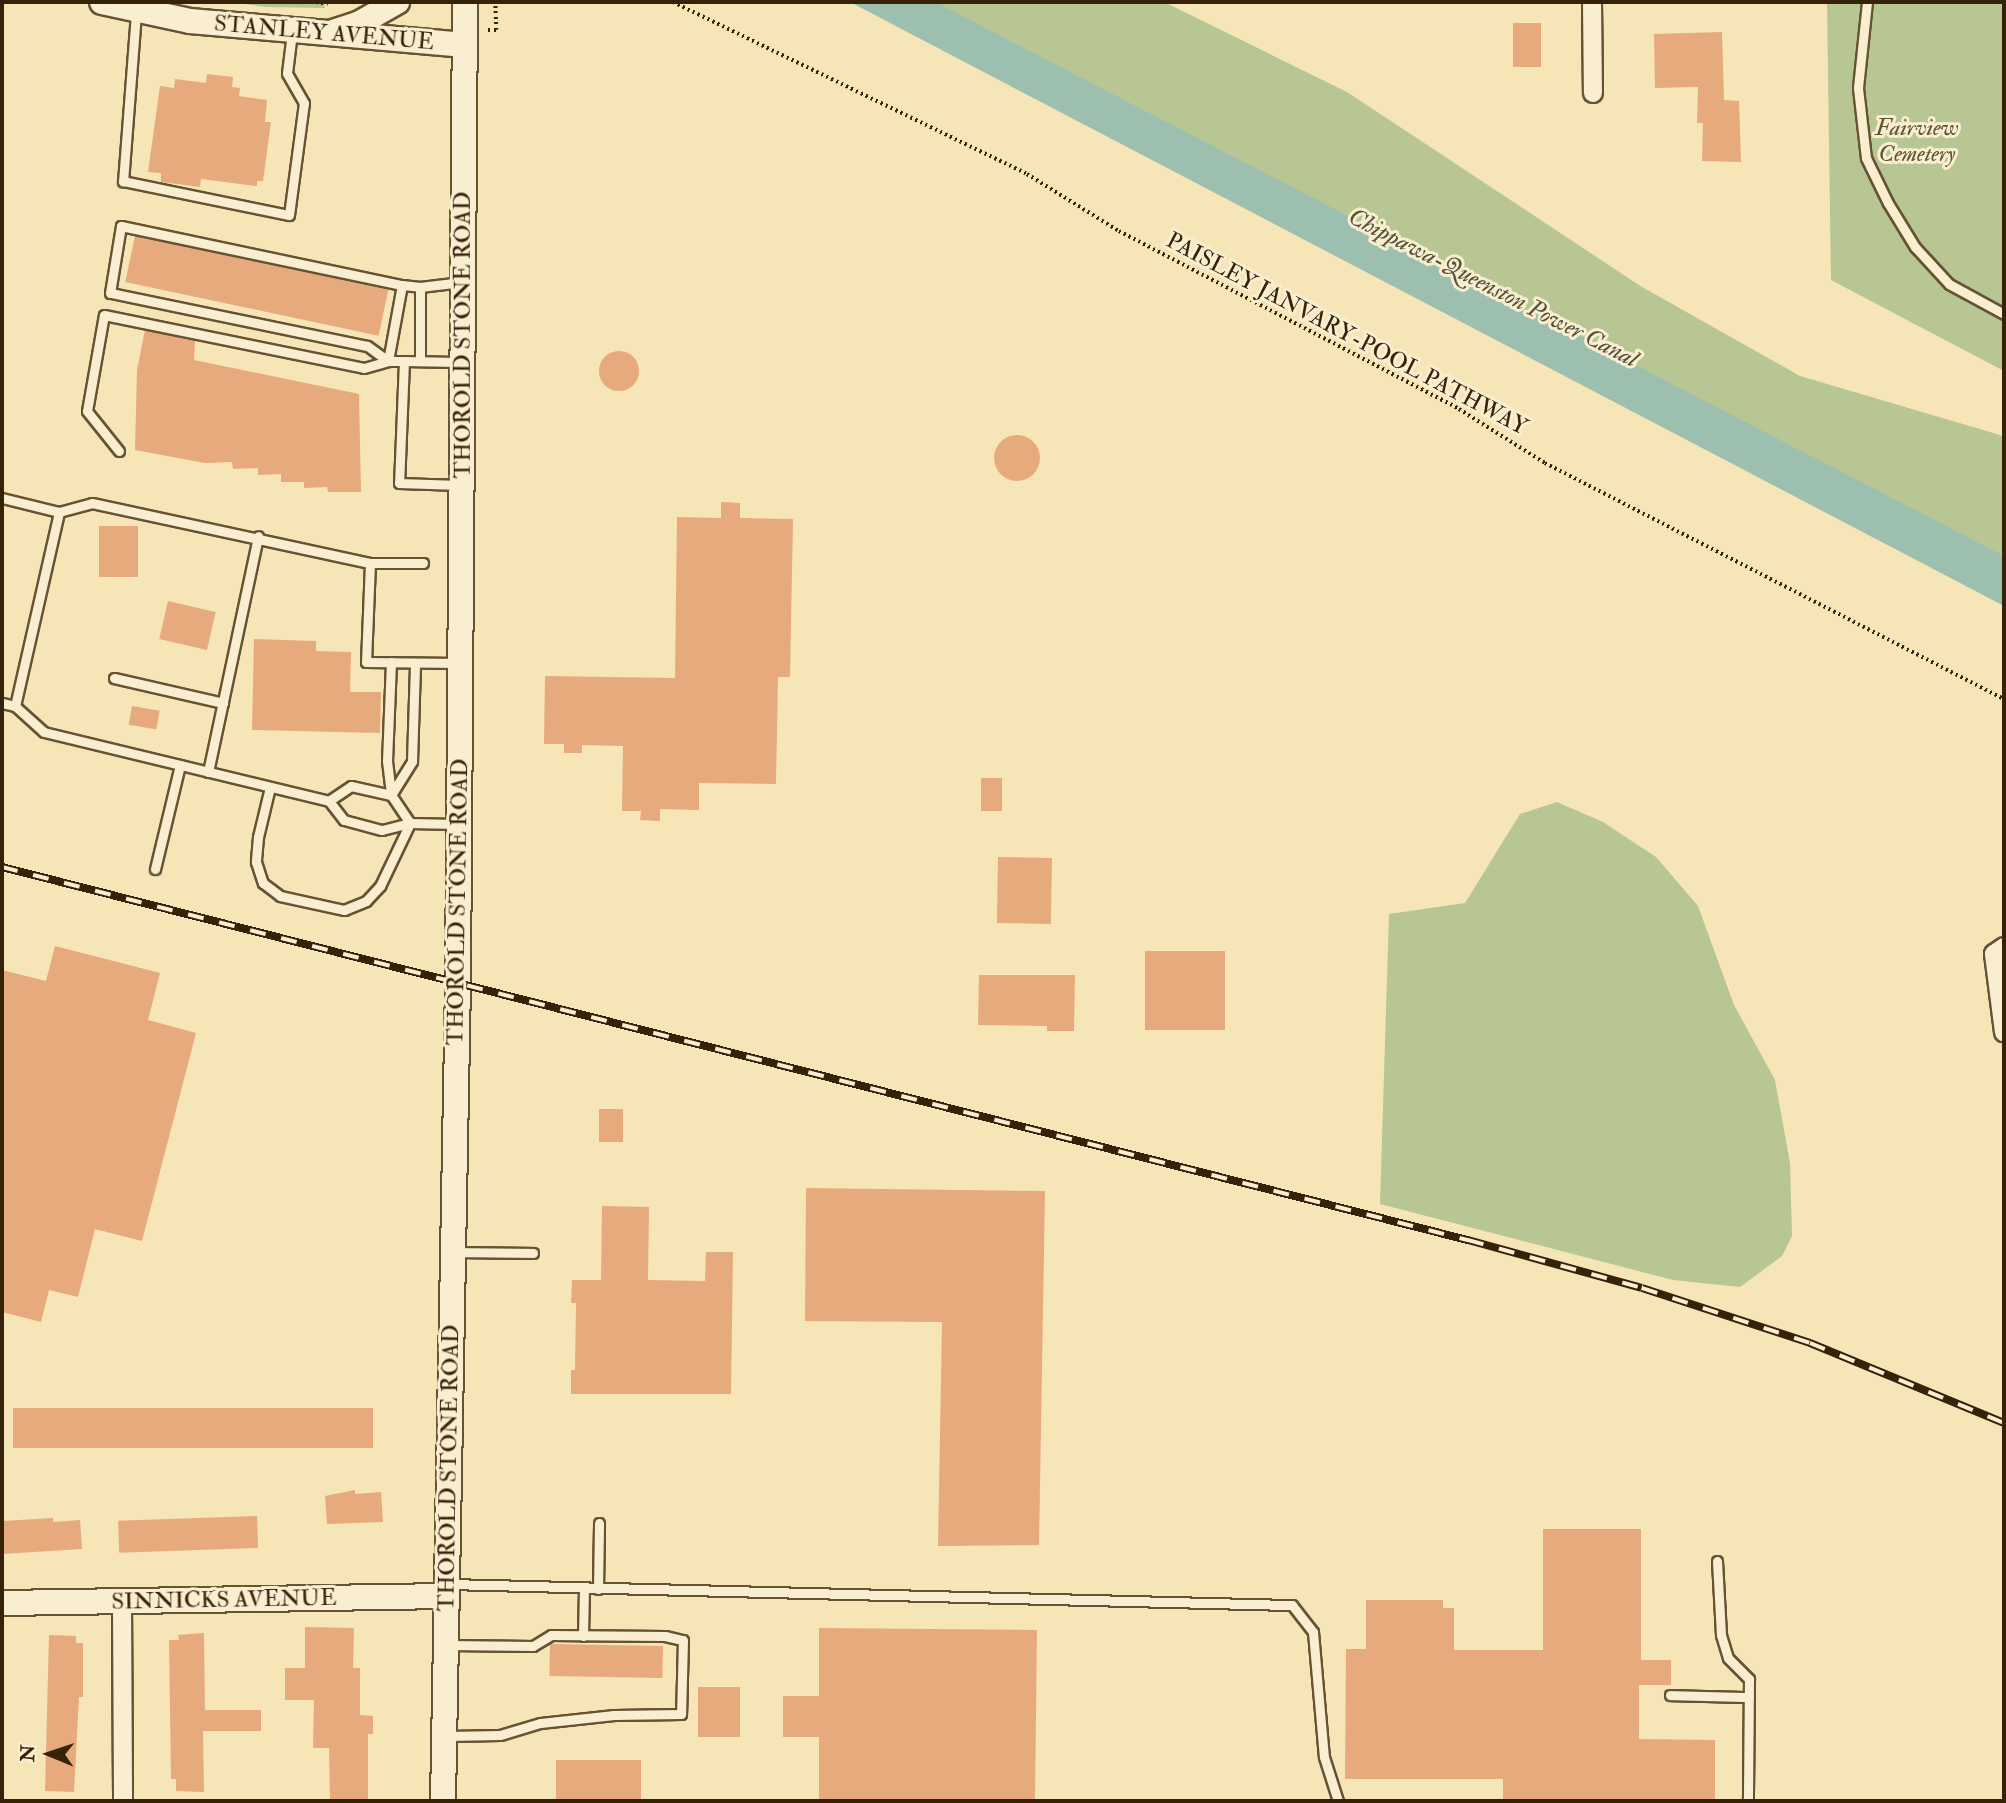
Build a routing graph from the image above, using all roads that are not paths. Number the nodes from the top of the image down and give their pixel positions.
1 (102, 2) edge
2 (397, 2) edge
3 (465, 2) edge
4 (1592, 2) edge
5 (1867, 2) edge
6 (136, 11) junction
7 (292, 32) junction
8 (322, 35) junction
9 (465, 45) junction
10 (1592, 93) dead end
11 (463, 282) junction
12 (402, 285) junction
13 (420, 287) junction
14 (2004, 314) edge
15 (388, 361) junction
16 (404, 361) junction
17 (420, 362) junction
18 (463, 362) junction
19 (119, 451) dead end
20 (462, 485) junction
21 (2, 498) edge
22 (59, 512) junction
23 (258, 536) junction
24 (370, 563) junction
25 (422, 563) dead end
26 (391, 662) junction
27 (415, 663) junction
28 (460, 663) junction
29 (114, 678) dead end
30 (2, 703) edge
31 (223, 703) junction
32 (15, 706) junction
33 (180, 765) junction
34 (208, 772) junction
35 (270, 787) junction
36 (391, 795) junction
37 (329, 801) junction
38 (410, 823) junction
39 (459, 824) junction
40 (155, 869) dead end
41 (2004, 947) edge
42 (2004, 1032) edge
43 (453, 1252) junction
44 (533, 1253) dead end
45 (599, 1523) dead end
46 (1717, 1561) dead end
47 (584, 1588) junction
48 (598, 1588) junction
49 (446, 1590) junction
50 (2, 1603) edge
51 (122, 1603) junction
52 (583, 1636) junction
53 (445, 1645) junction
54 (1670, 1695) dead end
55 (1749, 1697) junction
56 (444, 1735) junction
57 (123, 1801) edge
58 (443, 1801) edge
59 (1338, 1801) edge
60 (1748, 1801) edge

1 - 6 main road, STANLEY AVENUE
2 - 8 main road
3 - 9 main road, THOROLD STONE ROAD
4 - 10 street
5 - 14 lane
6 - 7 main road, STANLEY AVENUE
6 - 7 lane
7 - 8 main road, STANLEY AVENUE
8 - 9 main road, STANLEY AVENUE
9 - 11 main road, THOROLD STONE ROAD
11 - 13 lane
11 - 18 main road, THOROLD STONE ROAD
12 - 13 lane
12 - 15 lane
12 - 15 lane
13 - 17 lane
15 - 16 lane
15 - 19 lane
16 - 17 lane
16 - 20 lane
17 - 18 lane
18 - 20 main road, THOROLD STONE ROAD
20 - 28 main road, THOROLD STONE ROAD
21 - 22 lane
22 - 23 lane
22 - 32 lane
23 - 24 lane
23 - 31 lane
24 - 25 lane
24 - 26 lane
26 - 27 lane
26 - 36 lane
27 - 28 lane
27 - 36 lane
28 - 39 main road, THOROLD STONE ROAD
29 - 31 lane
30 - 32 lane
31 - 34 lane
32 - 33 lane
33 - 34 lane
33 - 40 lane
34 - 35 lane
35 - 37 lane
35 - 38 lane
36 - 37 lane
36 - 38 lane
37 - 38 lane
38 - 39 lane
39 - 43 main road, THOROLD STONE ROAD
41 - 42 street
43 - 44 lane
43 - 49 main road, THOROLD STONE ROAD
45 - 48 lane
46 - 55 lane
47 - 48 lane
47 - 49 lane
47 - 52 lane
48 - 59 lane
49 - 51 main road, SINNICKS AVENUE
49 - 53 main road, THOROLD STONE ROAD
50 - 51 main road, SINNICKS AVENUE
51 - 57 street
52 - 53 lane
52 - 56 lane
53 - 56 main road, THOROLD STONE ROAD
54 - 55 lane
55 - 60 lane
56 - 58 main road, THOROLD STONE ROAD

